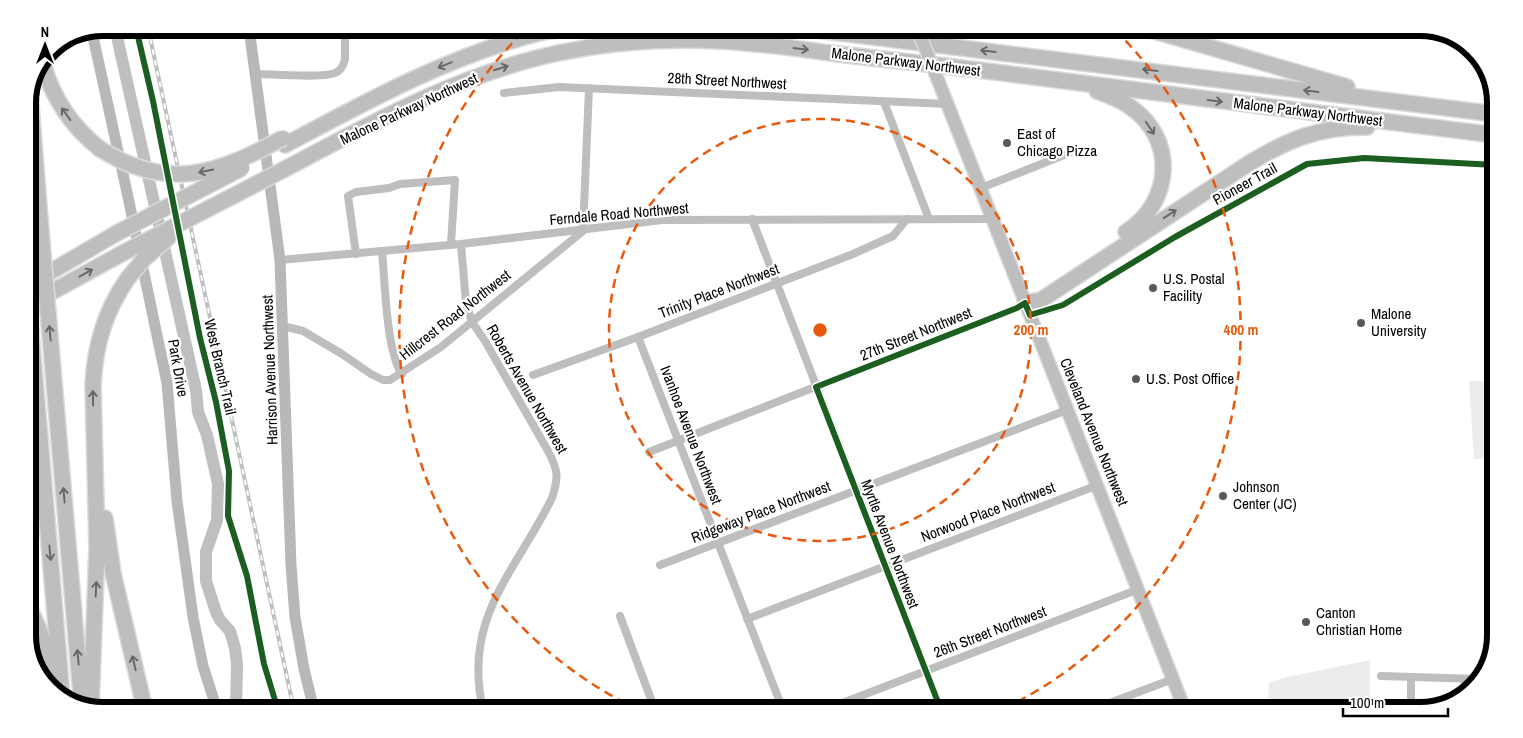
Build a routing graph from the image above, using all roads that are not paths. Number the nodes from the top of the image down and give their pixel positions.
1 (251, 36) edge
2 (345, 36) edge
3 (530, 36) edge
4 (865, 36) edge
5 (920, 36) edge
6 (1171, 36) edge
7 (93, 38) edge
8 (45, 70) edge
9 (256, 74) junction
10 (1063, 81) junction
11 (589, 88) junction
12 (504, 93) dead end
13 (884, 102) junction
14 (948, 104) junction
15 (1487, 113) edge
16 (1487, 113) edge
17 (1480, 133) junction
18 (1487, 134) edge
19 (284, 142) junction
20 (1069, 153) dead end
21 (36, 168) edge
22 (981, 188) junction
23 (227, 200) junction
24 (752, 219) junction
25 (907, 219) junction
26 (929, 219) junction
27 (992, 219) junction
28 (583, 231) junction
29 (451, 244) junction
30 (461, 244) junction
31 (382, 251) junction
32 (83, 253) junction
33 (356, 254) junction
34 (280, 260) junction
35 (36, 276) edge
36 (36, 280) edge
37 (776, 283) junction
38 (36, 301) edge
39 (1025, 303) junction
40 (472, 322) junction
41 (283, 326) junction
42 (638, 337) junction
43 (402, 374) junction
44 (533, 375) dead end
45 (816, 387) junction
46 (36, 395) edge
47 (1067, 410) junction
48 (678, 440) junction
49 (95, 447) junction
50 (649, 452) dead end
51 (1098, 485) junction
52 (856, 490) junction
53 (718, 543) junction
54 (660, 565) dead end
55 (885, 566) junction
56 (1138, 589) junction
57 (620, 616) dead end
58 (748, 619) junction
59 (36, 622) edge
60 (926, 671) junction
61 (48, 673) edge
62 (1381, 676) dead end
63 (1411, 677) junction
64 (1173, 679) junction
65 (1465, 679) junction
66 (1470, 679) edge
67 (1465, 684) edge
68 (61, 687) edge
69 (81, 698) edge
70 (91, 700) edge
71 (143, 702) edge
72 (214, 702) edge
73 (312, 702) edge
74 (481, 702) edge
75 (652, 702) edge
76 (780, 702) edge
77 (845, 702) edge
78 (938, 702) edge
79 (1112, 702) edge
80 (1182, 702) edge
81 (1410, 702) edge

1 - 9 main road, Harrison Avenue Northwest
2 - 9 street
3 -> 19 highway, Malone Parkway Northwest
15 -> 4 highway, Malone Parkway Northwest
5 - 14 main road, Cleveland Avenue Northwest, bridge
6 - 16 highway
7 - 72 main road, Park Drive
19 -> 8 highway, bridge
9 - 34 main road, Harrison Avenue Northwest
10 -> 17 highway, Malone Parkway Northwest
23 -> 10 highway, Malone Parkway Northwest, bridge
10 -> 39 highway
11 - 12 street, 28th Street Northwest
11 - 13 street, 28th Street Northwest
11 - 28 street
13 - 14 street, 28th Street Northwest
13 - 26 street
14 - 22 main road, Cleveland Avenue Northwest
17 - 18 highway, Malone Parkway Northwest
39 -> 17 highway
19 - 32 highway, bridge
20 - 22 street
69 -> 21 highway, bridge
22 - 27 main road, Cleveland Avenue Northwest
38 -> 23 highway, bridge
49 -> 23 highway, bridge
24 - 25 street, Ferndale Road Northwest
24 - 28 street, Ferndale Road Northwest
24 - 37 street, Myrtle Avenue Northwest
25 - 26 street, Ferndale Road Northwest
25 - 37 street, Trinity Place Northwest
26 - 27 street, Ferndale Road Northwest
27 - 39 main road, Cleveland Avenue Northwest
28 - 30 street, Ferndale Road Northwest
28 - 40 street, Hillcrest Road Northwest
29 - 30 street, Ferndale Road Northwest
29 - 31 street, Ferndale Road Northwest
29 - 33 street
30 - 40 street, Roberts Avenue Northwest
31 - 33 street, Ferndale Road Northwest
31 - 43 street
32 - 35 highway
32 - 36 highway
33 - 34 street, Ferndale Road Northwest
34 - 41 main road, Harrison Avenue Northwest
37 - 42 street, Trinity Place Northwest
37 - 45 street, Myrtle Avenue Northwest
39 - 45 street, 27th Street Northwest
39 - 47 main road, Cleveland Avenue Northwest
40 - 43 street, Hillcrest Road Northwest
40 - 74 street, Roberts Avenue Northwest
41 - 43 street, Hillcrest Road Northwest
41 - 73 main road, Harrison Avenue Northwest
42 - 44 street, Trinity Place Northwest
42 - 48 street, Ivanhoe Avenue Northwest
45 - 48 street, 27th Street Northwest
45 - 52 street, Myrtle Avenue Northwest
46 -> 68 highway
47 - 51 main road, Cleveland Avenue Northwest
47 - 52 street, Ridgeway Place Northwest
48 - 50 street, 27th Street Northwest
48 - 53 street, Ivanhoe Avenue Northwest
70 -> 49 highway
71 -> 49 highway
51 - 55 street, Norwood Place Northwest
51 - 56 main road, Cleveland Avenue Northwest
52 - 53 street, Ridgeway Place Northwest
52 - 55 street, Myrtle Avenue Northwest
53 - 54 street, Ridgeway Place Northwest
53 - 58 street, Ivanhoe Avenue Northwest
55 - 58 street, Norwood Place Northwest
55 - 60 street, Myrtle Avenue Northwest
56 - 60 street, 26th Street Northwest
56 - 64 main road, Cleveland Avenue Northwest
57 - 75 street
58 - 76 street, Ivanhoe Avenue Northwest
59 - 61 highway
60 - 77 street, 26th Street Northwest
60 - 78 street, Myrtle Avenue Northwest
62 - 63 street
63 - 65 street
63 - 81 street
64 - 79 street
64 - 80 main road, Cleveland Avenue Northwest
65 - 66 street
65 - 67 street

